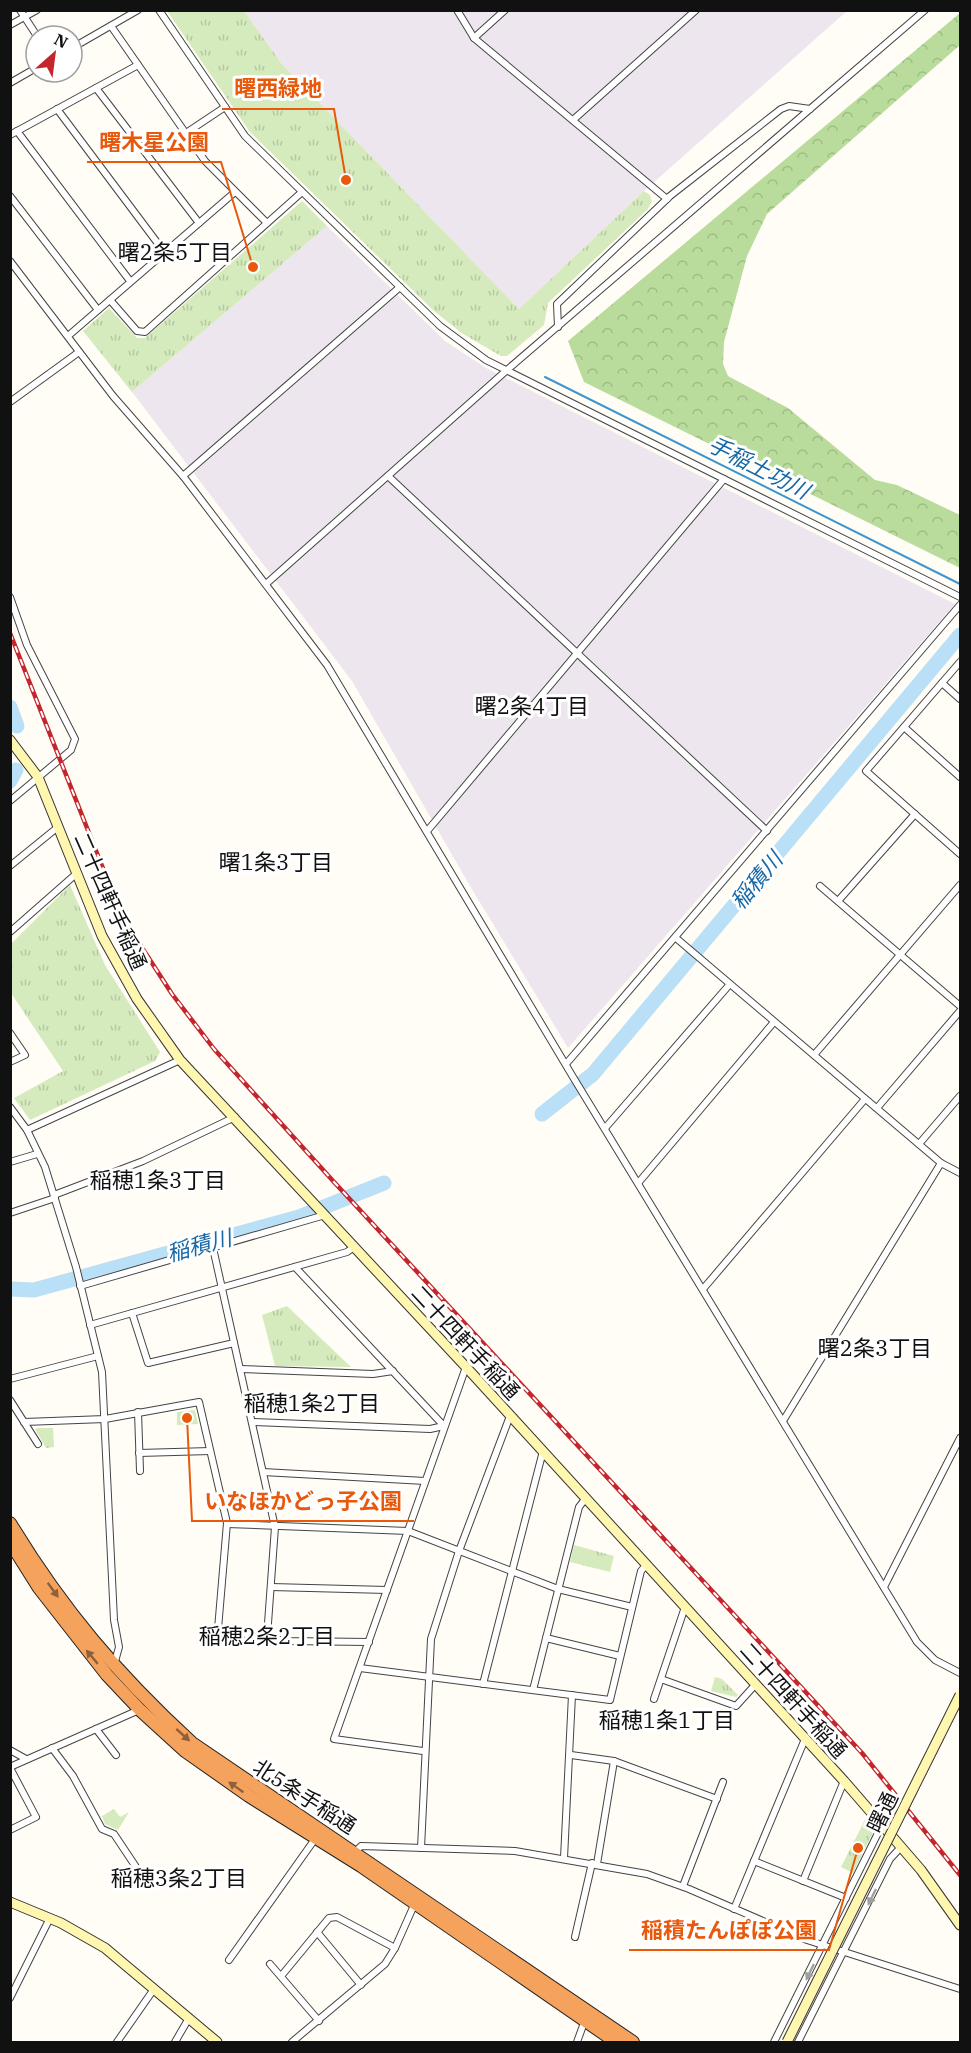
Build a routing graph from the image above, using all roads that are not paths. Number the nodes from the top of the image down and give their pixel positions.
1 (20, 10) edge
2 (37, 10) edge
3 (138, 10) edge
4 (159, 10) edge
5 (457, 10) edge
6 (505, 10) edge
7 (696, 10) edge
8 (925, 10) edge
9 (24, 18) junction
10 (28, 24) edge
11 (10, 25) edge
12 (111, 26) junction
13 (474, 38) junction
14 (84, 41) edge
15 (138, 65) junction
16 (24, 75) edge
17 (10, 83) edge
18 (96, 88) junction
19 (225, 107) junction
20 (57, 109) junction
21 (810, 110) junction
22 (573, 120) junction
23 (14, 133) edge
24 (186, 134) junction
25 (235, 192) junction
26 (303, 192) junction
27 (10, 196) edge
28 (667, 199) junction
29 (200, 223) junction
30 (267, 223) junction
31 (165, 253) junction
32 (10, 261) edge
33 (130, 281) junction
34 (400, 287) junction
35 (110, 300) junction
36 (98, 310) junction
37 (558, 327) junction
38 (68, 336) junction
39 (79, 352) junction
40 (507, 370) junction
41 (10, 402) edge
42 (183, 476) junction
43 (388, 476) junction
44 (724, 479) junction
45 (266, 584) junction
46 (10, 597) edge
47 (960, 597) edge
48 (960, 605) edge
49 (576, 652) junction
50 (960, 662) edge
51 (942, 683) junction
52 (960, 699) edge
53 (904, 727) junction
54 (11, 743) edge
55 (38, 777) junction
56 (960, 777) edge
57 (10, 801) edge
58 (915, 814) junction
59 (58, 826) junction
60 (428, 830) junction
61 (767, 831) junction
62 (959, 849) edge
63 (10, 866) edge
64 (76, 874) junction
65 (960, 885) edge
66 (820, 886) dead end
67 (838, 901) junction
68 (10, 920) edge
69 (13, 929) edge
70 (676, 938) junction
71 (901, 955) junction
72 (730, 984) junction
73 (960, 1006) edge
74 (960, 1011) edge
75 (774, 1022) junction
76 (10, 1033) edge
77 (814, 1055) junction
78 (180, 1060) junction
79 (10, 1062) edge
80 (566, 1064) junction
81 (960, 1096) edge
82 (866, 1099) junction
83 (10, 1107) edge
84 (877, 1108) junction
85 (235, 1117) junction
86 (606, 1127) junction
87 (27, 1130) junction
88 (919, 1144) junction
89 (37, 1154) junction
90 (10, 1162) edge
91 (941, 1163) junction
92 (960, 1173) edge
93 (639, 1182) junction
94 (55, 1196) junction
95 (10, 1213) edge
96 (324, 1213) junction
97 (354, 1247) junction
98 (213, 1248) junction
99 (295, 1267) junction
100 (80, 1284) junction
101 (221, 1288) junction
102 (703, 1289) junction
103 (132, 1313) junction
104 (90, 1325) junction
105 (234, 1344) junction
106 (98, 1356) junction
107 (466, 1367) junction
108 (240, 1370) junction
109 (393, 1371) junction
110 (10, 1379) edge
111 (10, 1400) edge
112 (138, 1412) junction
113 (510, 1416) junction
114 (105, 1419) junction
115 (783, 1421) junction
116 (24, 1422) junction
117 (252, 1422) junction
118 (444, 1426) junction
119 (960, 1438) edge
120 (38, 1444) dead end
121 (210, 1451) junction
122 (543, 1451) junction
123 (139, 1453) junction
124 (140, 1471) dead end
125 (263, 1472) junction
126 (425, 1480) junction
127 (586, 1498) junction
128 (10, 1523) edge
129 (227, 1524) junction
130 (275, 1527) junction
131 (408, 1531) junction
132 (14, 1543) edge
133 (459, 1551) junction
134 (647, 1564) junction
135 (511, 1570) junction
136 (271, 1587) junction
137 (884, 1587) junction
138 (558, 1589) junction
139 (387, 1590) junction
140 (632, 1607) junction
141 (685, 1607) junction
142 (267, 1637) junction
143 (546, 1638) junction
144 (369, 1642) junction
145 (620, 1656) junction
146 (114, 1666) junction
147 (360, 1668) junction
148 (960, 1671) edge
149 (428, 1678) junction
150 (661, 1679) junction
151 (483, 1684) junction
152 (755, 1684) junction
153 (533, 1690) junction
154 (572, 1695) junction
155 (960, 1695) edge
156 (654, 1700) dead end
157 (140, 1710) junction
158 (96, 1729) junction
159 (805, 1738) junction
160 (52, 1748) junction
161 (10, 1750) edge
162 (423, 1751) junction
163 (116, 1755) dead end
164 (571, 1755) junction
165 (26, 1759) junction
166 (614, 1761) junction
167 (10, 1767) edge
168 (844, 1781) junction
169 (723, 1782) dead end
170 (717, 1799) junction
171 (882, 1825) junction
172 (10, 1830) edge
173 (315, 1839) junction
174 (901, 1847) junction
175 (421, 1848) junction
176 (352, 1855) junction
177 (564, 1858) junction
178 (754, 1861) junction
179 (595, 1864) junction
180 (136, 1867) dead end
181 (803, 1881) junction
182 (683, 1886) junction
183 (846, 1898) junction
184 (10, 1902) edge
185 (415, 1903) junction
186 (734, 1909) junction
187 (50, 1918) junction
188 (960, 1925) edge
189 (317, 1932) junction
190 (575, 1937) dead end
191 (823, 1945) junction
192 (395, 1948) junction
193 (845, 1952) junction
194 (229, 1960) dead end
195 (270, 1964) dead end
196 (282, 1975) junction
197 (361, 1985) junction
198 (154, 1989) junction
199 (960, 1989) edge
200 (10, 1998) edge
201 (189, 2018) junction
202 (585, 2020) junction
203 (319, 2021) junction
204 (117, 2043) edge
205 (175, 2043) edge
206 (217, 2043) edge
207 (292, 2043) edge
208 (578, 2043) edge
209 (616, 2043) edge
210 (633, 2043) edge
211 (774, 2043) edge
212 (787, 2043) edge
213 (798, 2043) edge

1 - 9 street
2 - 9 street
3 - 12 street
4 - 19 street
5 - 13 street
6 - 13 street
7 - 22 street
8 - 21 street
9 - 10 street
9 - 11 street
12 - 14 street
12 - 15 street
13 - 22 street
15 - 18 street
15 - 24 street
16 - 17 street
18 - 20 street
18 - 29 street
19 - 24 street
19 - 26 street
20 - 23 street
20 - 31 street
21 - 28 street
21 - 37 street
22 - 28 street
23 - 33 street
24 - 25 street
25 - 29 street
25 - 30 street
26 - 30 street
26 - 34 street
27 - 36 street
28 - 37 street
29 - 31 street
30 - 35 street
31 - 33 street
32 - 38 street
33 - 35 street
34 - 40 street
34 - 42 street
35 - 36 street
36 - 38 street
37 - 40 street
38 - 39 street
39 - 41 street
39 - 42 street
40 - 43 street
40 - 44 street
42 - 45 street
43 - 45 street
43 - 49 street
44 - 47 street
44 - 49 street
45 - 60 street
46 - 55 street
48 - 61 street
49 - 60 street
49 - 61 street
50 - 51 street
51 - 52 street
51 - 53 street
53 - 56 street
53 - 58 street
54 - 55 street, 二十四軒手稲通
55 - 57 street
55 - 59 street, 二十四軒手稲通
58 - 62 street
58 - 67 street
59 - 63 street
59 - 64 street, 二十四軒手稲通
60 - 80 street
61 - 70 street
64 - 69 street
64 - 78 street, 二十四軒手稲通
65 - 71 street
66 - 67 street
67 - 71 street
68 - 69 street
70 - 72 street
70 - 80 street
71 - 73 street
71 - 77 street
72 - 75 street
72 - 86 street
74 - 84 street
75 - 77 street
75 - 93 street
76 - 79 street
77 - 82 street
78 - 85 street, 二十四軒手稲通
78 - 87 street
80 - 86 street
81 - 88 street
82 - 84 street
82 - 102 street
83 - 87 street
84 - 88 street
85 - 94 street
85 - 96 street, 二十四軒手稲通
86 - 93 street
87 - 89 street
88 - 91 street
89 - 90 street
89 - 94 street
91 - 92 street
91 - 115 street
93 - 102 street
94 - 95 street
94 - 100 street
96 - 97 street, 二十四軒手稲通
96 - 98 street
97 - 99 street
97 - 107 street, 二十四軒手稲通
98 - 100 street
98 - 101 street
99 - 101 street
99 - 109 street
100 - 104 street
101 - 103 street
101 - 105 street
102 - 115 street
103 - 104 street
103 - 105 street
104 - 106 street
105 - 108 street
106 - 110 street
106 - 114 street
107 - 113 street, 二十四軒手稲通
107 - 118 street
108 - 109 street
108 - 117 street
109 - 118 street
111 - 116 street
112 - 114 street
112 - 121 street
112 - 123 street
113 - 122 street, 二十四軒手稲通
113 - 133 street
114 - 116 street
114 - 146 street
115 - 137 street
116 - 120 street
117 - 118 street
117 - 125 street
118 - 126 street
119 - 137 street
121 - 123 street
121 - 129 street
122 - 127 street, 二十四軒手稲通
122 - 135 street
123 - 124 street
125 - 126 street
125 - 130 street
126 - 131 street
127 - 134 street, 二十四軒手稲通
127 - 138 street
128 - 132 highway, 北5条手稲通
129 - 130 street
129 - 142 street
130 - 131 street
130 - 136 street
131 - 133 street
131 - 139 street
132 -> 146 highway, 北5条手稲通
157 -> 132 highway, 北5条手稲通
133 - 135 street
133 - 149 street
134 - 140 street
134 - 141 street, 二十四軒手稲通
135 - 138 street
135 - 151 street
136 - 139 street
136 - 142 street
137 - 148 street
138 - 140 street
138 - 143 street
139 - 144 street
140 - 145 street
141 - 150 street
141 - 152 street, 二十四軒手稲通
142 - 144 street
143 - 145 street
143 - 153 street
144 - 147 street
145 - 154 street
146 -> 176 highway, 北5条手稲通
147 - 149 street
147 - 162 street
149 - 151 street
149 - 162 street
150 - 152 street
150 - 156 street
151 - 153 street
152 - 159 street, 二十四軒手稲通
153 - 154 street
154 - 164 street
155 - 212 street, 曙通, bridge
157 - 158 street
173 -> 157 highway, 北5条手稲通
158 - 160 street
158 - 163 street
159 - 168 street, 二十四軒手稲通
159 - 178 street
160 - 165 street
160 - 180 street
161 - 165 street
162 - 175 street
164 - 166 street
164 - 177 street
165 - 167 street
166 - 170 street
166 - 179 street
167 - 172 street
168 - 171 street, 二十四軒手稲通
168 - 181 street
169 - 170 street
170 - 182 street
171 - 174 street, 二十四軒手稲通
171 - 183 street
173 - 176 highway, 北5条手稲通
173 - 194 street
174 - 188 street, 二十四軒手稲通
174 -> 193 street
175 - 176 street
175 - 177 street
176 - 185 highway, 北5条手稲通
176 - 210 highway, 北5条手稲通
177 - 179 street
178 - 181 street
178 - 186 street
179 - 182 street
179 - 190 street
181 - 183 street
182 - 186 street
183 - 191 street
184 - 187 street
185 - 192 street
185 - 202 highway, 北5条手稲通
186 - 191 street
187 - 198 street
187 - 200 street
189 - 192 street
189 - 196 street
189 - 197 street
191 - 193 street
191 -> 211 street
192 - 197 street
193 - 199 street
193 - 213 street
195 - 196 street
196 - 203 street
197 - 203 street
198 - 201 street
198 - 204 street
201 - 205 street
201 - 206 street
202 - 208 street
202 - 209 highway, 北5条手稲通
203 - 207 street

